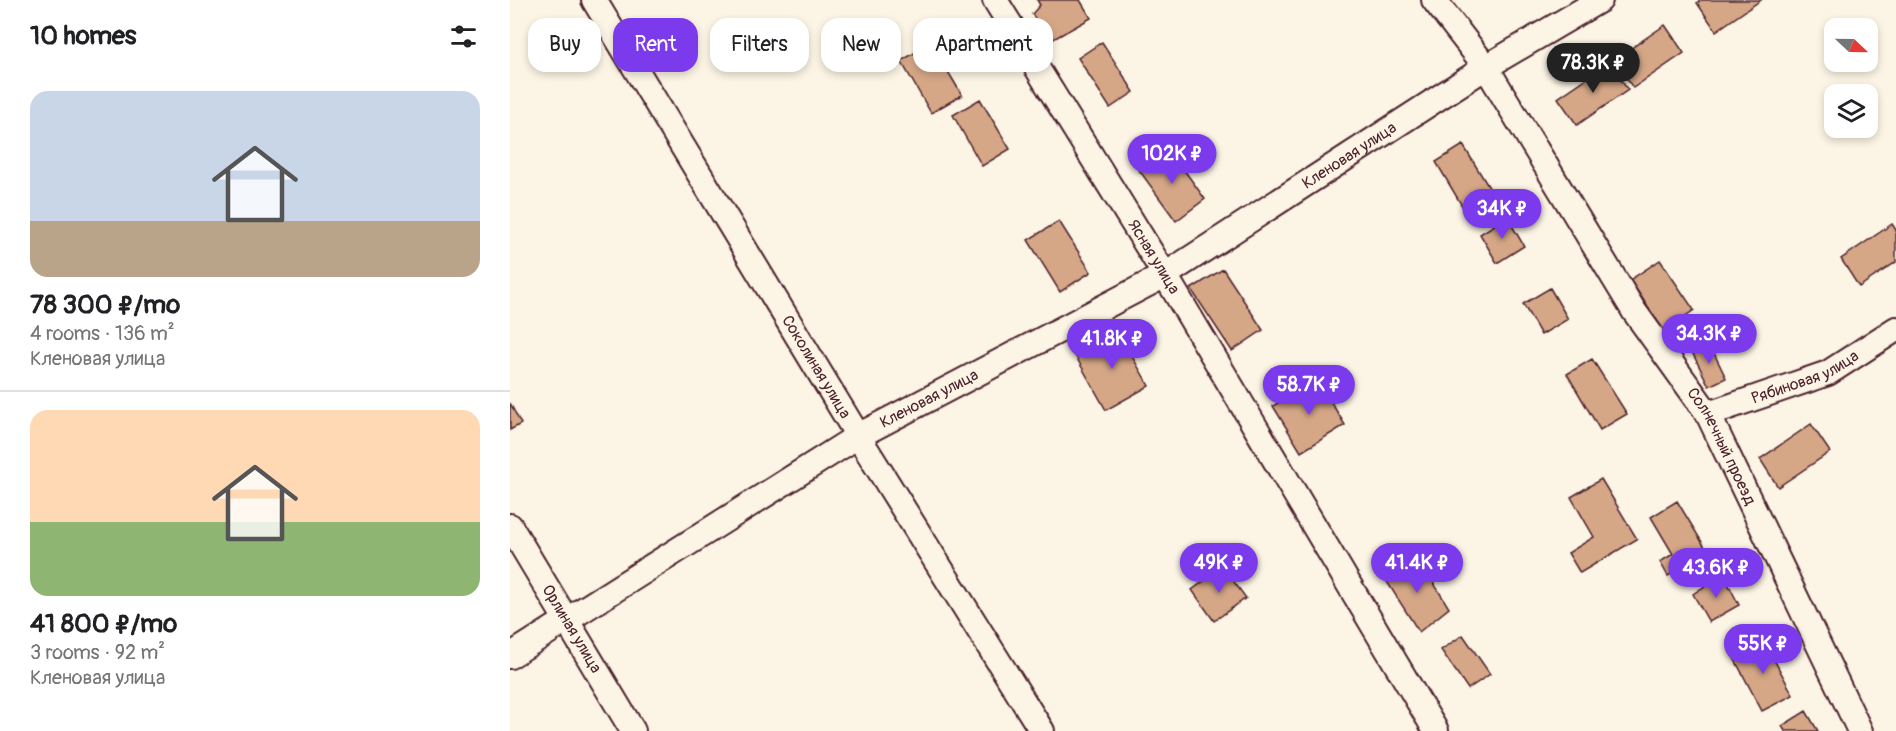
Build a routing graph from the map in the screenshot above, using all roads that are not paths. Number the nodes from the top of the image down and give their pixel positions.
1 (594, 0) edge
2 (995, 0) edge
3 (1434, 0) edge
4 (1600, 0) edge
5 (1486, 67) junction
6 (1165, 275) junction
7 (1896, 330) edge
8 (1708, 414) junction
9 (858, 436) junction
10 (510, 526) edge
11 (566, 621) junction
12 (510, 656) edge
13 (633, 731) edge
14 (1042, 731) edge
15 (1436, 731) edge
16 (1860, 731) edge

1 - 9 street, Соколиная улица
2 - 6 street, Ясная улица
3 - 5 street, Солнечный проезд
4 - 5 street, Кленовая улица
5 - 6 street, Кленовая улица
5 - 8 street, Солнечный проезд
6 - 9 street, Кленовая улица
6 - 15 street, Ясная улица
7 - 8 street, Рябиновая улица
8 - 16 street, Солнечный проезд
9 - 11 street, Кленовая улица
9 - 14 street, Соколиная улица
10 - 11 street, Орлиная улица
11 - 12 street, Кленовая улица
11 - 13 street, Орлиная улица

